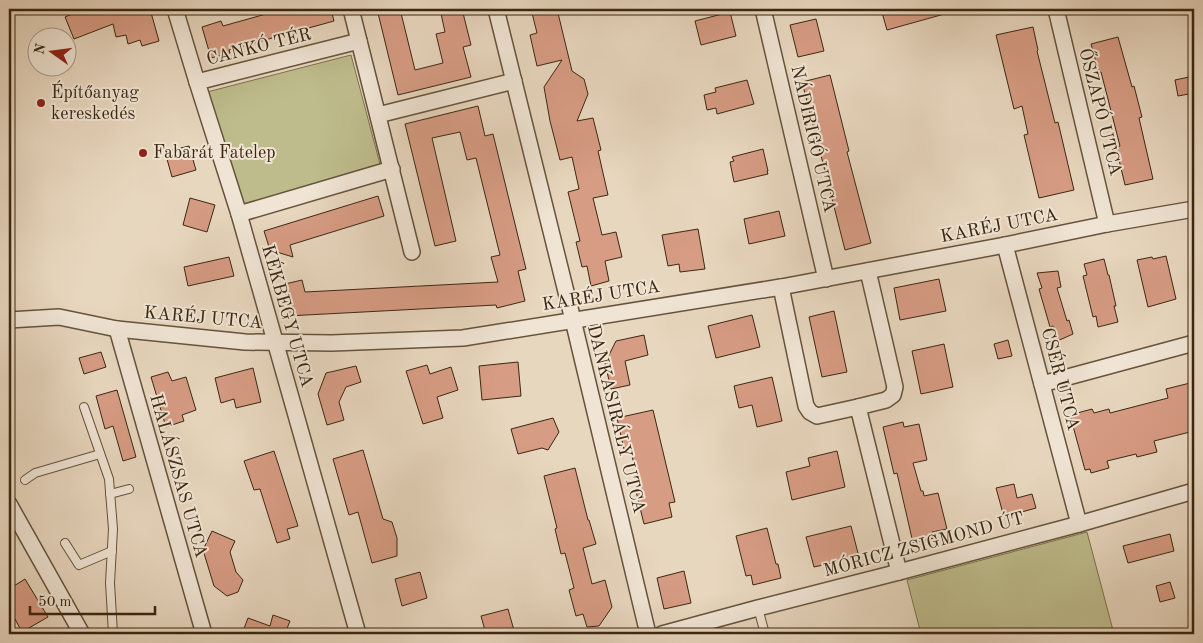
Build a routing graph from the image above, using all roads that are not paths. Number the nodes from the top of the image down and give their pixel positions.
1 (175, 9) edge
2 (351, 9) edge
3 (496, 9) edge
4 (763, 9) edge
5 (1056, 9) edge
6 (359, 42) junction
7 (514, 81) junction
8 (197, 82) junction
9 (378, 115) junction
10 (392, 169) junction
11 (1194, 209) edge
12 (238, 214) junction
13 (1107, 224) junction
14 (1005, 245) junction
15 (412, 252) dead end
16 (868, 271) junction
17 (826, 279) junction
18 (781, 287) junction
19 (9, 320) edge
20 (573, 320) junction
21 (117, 329) junction
22 (275, 343) junction
23 (1194, 343) edge
24 (1042, 384) junction
25 (84, 407) dead end
26 (858, 407) junction
27 (100, 454) junction
28 (25, 480) dead end
29 (129, 489) dead end
30 (1194, 491) edge
31 (110, 494) junction
32 (9, 504) edge
33 (1079, 524) junction
34 (65, 543) dead end
35 (112, 551) junction
36 (899, 572) junction
37 (758, 608) junction
38 (82, 634) edge
39 (113, 634) edge
40 (204, 634) edge
41 (358, 634) edge
42 (648, 634) edge
43 (662, 634) edge
44 (765, 634) edge

1 - 8 street, KÉKBEGY UTCA
2 - 6 street
3 - 7 street, DANKASIRÁLY UTCA
4 - 17 street, NÁDIRIGÓ UTCA
5 - 13 street, ŐSZAPÓ UTCA
6 - 8 street, CANKÓ TÉR
6 - 9 street
7 - 9 street
7 - 20 street, DANKASIRÁLY UTCA
8 - 12 street, KÉKBEGY UTCA
9 - 10 street
10 - 12 street
10 - 15 street
11 - 13 street, KARÉJ UTCA
12 - 22 street, KÉKBEGY UTCA
13 - 14 street, KARÉJ UTCA
14 - 16 street, KARÉJ UTCA
14 - 24 street, CSÉR UTCA
16 - 17 street, KARÉJ UTCA
16 - 26 street
17 - 18 street, KARÉJ UTCA
18 - 20 street, KARÉJ UTCA
18 - 26 street
19 - 21 street, KARÉJ UTCA
20 - 22 street, KARÉJ UTCA
20 - 42 street, DANKASIRÁLY UTCA
21 - 22 street, KARÉJ UTCA
21 - 40 street, HALÁSZSAS UTCA
22 - 41 street, KÉKBEGY UTCA
23 - 24 street
24 - 33 street, CSÉR UTCA
25 - 27 lane
26 - 36 street
27 - 28 lane
27 - 31 lane
29 - 31 lane
30 - 33 street, MÓRICZ ZSIGMOND ÚT
31 - 35 lane
32 - 38 street
33 - 36 street, MÓRICZ ZSIGMOND ÚT
34 - 35 lane
35 - 39 lane
36 - 37 street, MÓRICZ ZSIGMOND ÚT
37 - 43 street, MÓRICZ ZSIGMOND ÚT
37 - 44 lane

